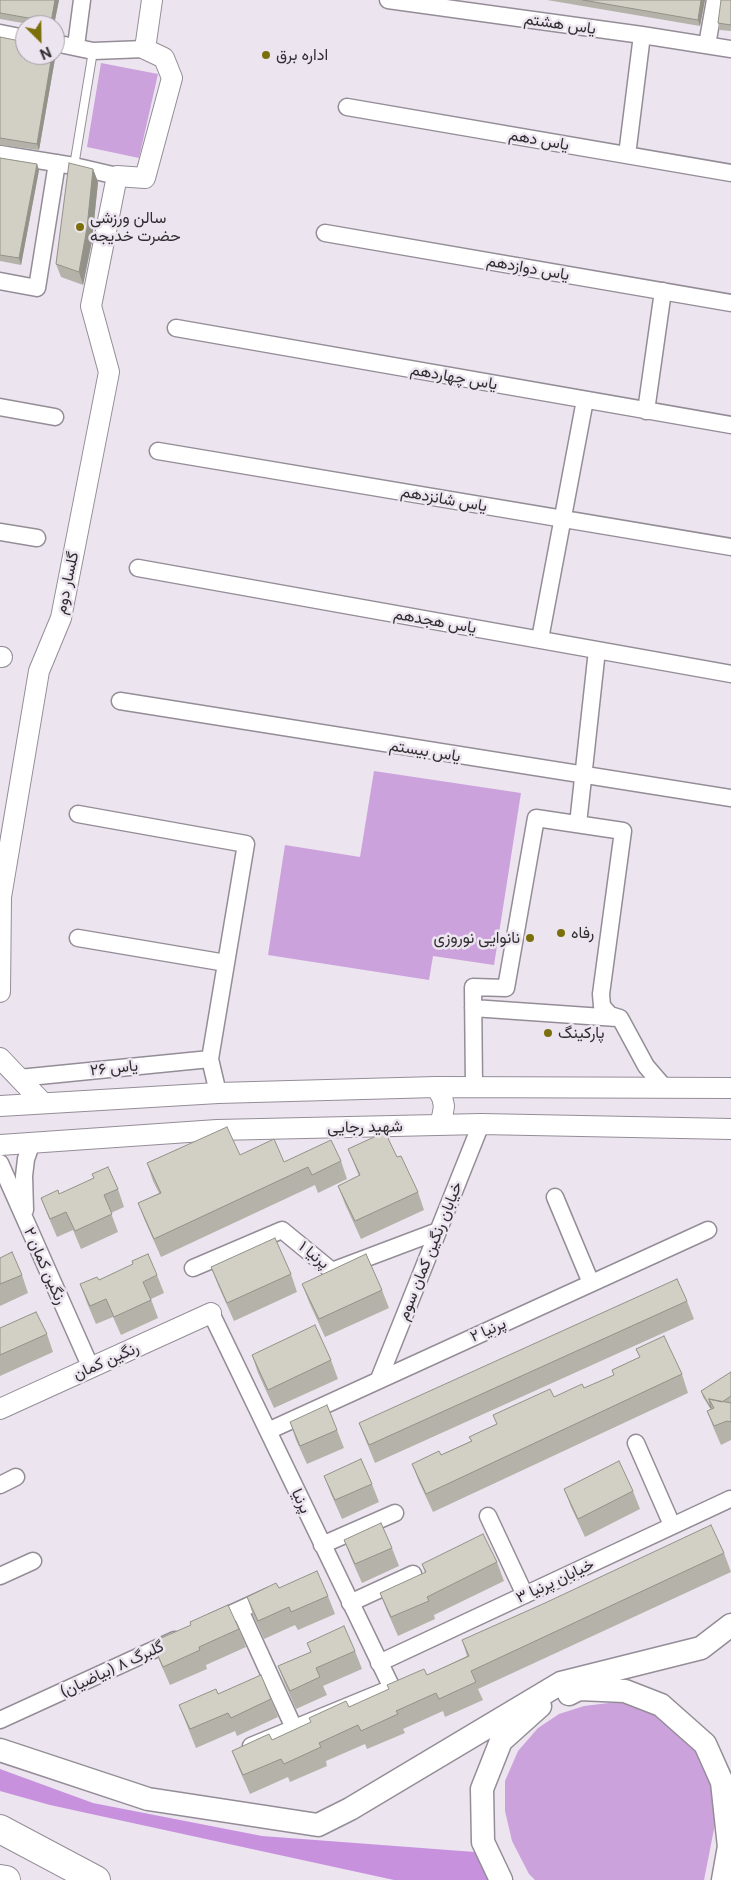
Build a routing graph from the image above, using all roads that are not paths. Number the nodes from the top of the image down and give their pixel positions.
1 (82, 0) edge
2 (152, 0) edge
3 (388, 0) edge
4 (715, 0) edge
5 (0, 33) edge
6 (642, 35) junction
7 (15, 36) edge
8 (65, 44) edge
9 (76, 46) junction
10 (708, 46) junction
11 (145, 49) junction
12 (731, 49) edge
13 (94, 51) junction
14 (347, 107) dead end
15 (0, 154) edge
16 (627, 155) junction
17 (57, 164) junction
18 (74, 166) junction
19 (731, 173) edge
20 (117, 176) junction
21 (324, 232) dead end
22 (0, 282) edge
23 (663, 291) junction
24 (731, 303) edge
25 (176, 328) dead end
26 (585, 400) junction
27 (0, 407) edge
28 (646, 411) junction
29 (56, 417) dead end
30 (731, 425) edge
31 (158, 451) dead end
32 (563, 519) junction
33 (0, 532) edge
34 (37, 538) dead end
35 (731, 547) edge
36 (138, 568) dead end
37 (540, 639) junction
38 (597, 650) junction
39 (731, 674) edge
40 (120, 701) dead end
41 (584, 776) junction
42 (731, 798) edge
43 (78, 814) dead end
44 (578, 824) junction
45 (78, 938) dead end
46 (226, 963) junction
47 (0, 992) edge
48 (473, 1008) junction
49 (620, 1018) junction
50 (0, 1058) edge
51 (210, 1059) junction
52 (19, 1078) junction
53 (436, 1087) junction
54 (474, 1087) junction
55 (664, 1087) junction
56 (731, 1088) edge
57 (218, 1093) junction
58 (43, 1103) junction
59 (0, 1106) edge
60 (481, 1124) junction
61 (438, 1125) junction
62 (731, 1129) edge
63 (32, 1142) junction
64 (0, 1145) edge
65 (0, 1163) edge
66 (555, 1196) dead end
67 (25, 1220) junction
68 (708, 1230) dead end
69 (438, 1231) junction
70 (193, 1268) dead end
71 (590, 1283) junction
72 (211, 1313) joint
73 (397, 1335) junction
74 (416, 1363) junction
75 (91, 1368) junction
76 (379, 1379) junction
77 (0, 1410) edge
78 (268, 1431) junction
79 (636, 1443) dead end
80 (16, 1477) dead end
81 (0, 1485) edge
82 (730, 1499) dead end
83 (395, 1513) dead end
84 (488, 1516) dead end
85 (672, 1526) junction
86 (322, 1545) junction
87 (33, 1561) dead end
88 (332, 1567) junction
89 (413, 1574) dead end
90 (316, 1575) edge
91 (0, 1576) edge
92 (282, 1590) edge
93 (525, 1595) junction
94 (350, 1603) junction
95 (240, 1610) junction
96 (731, 1625) edge
97 (379, 1663) junction
98 (0, 1720) edge
99 (294, 1728) junction
100 (0, 1750) edge
101 (242, 1750) edge
102 (0, 1829) edge
103 (730, 1841) edge
104 (0, 1879) edge
105 (6, 1880) edge
106 (96, 1880) edge
107 (501, 1880) edge
108 (723, 1880) edge

1 - 9 street
2 - 11 street
3 - 6 street, یاس هشتم
4 - 10 street
5 - 7 street
6 - 10 street, یاس هشتم
6 - 16 street
8 - 9 street
9 - 13 street
10 - 12 street, یاس هشتم
11 - 13 street
11 - 20 street
13 - 18 lane
14 - 16 street, یاس دهم
15 - 17 street
16 - 19 street, یاس دهم
17 - 18 street
17 - 22 street
18 - 20 street
20 - 47 street, گلسار دوم
21 - 23 street, یاس دوازدهم
23 - 24 street, یاس دوازدهم
23 - 28 street
25 - 26 street, یاس چهاردهم
26 - 28 street, یاس چهاردهم
26 - 32 street
27 - 29 street
28 - 30 street, یاس چهاردهم
31 - 32 street, یاس شانزدهم
32 - 35 street, یاس شانزدهم
32 - 37 street
33 - 34 street
36 - 37 street, یاس هجدهم
37 - 38 street, یاس هجدهم
38 - 39 street, یاس هجدهم
38 - 41 street
40 - 41 street, یاس بیستم
41 - 42 street, یاس بیستم
41 - 44 street
43 - 46 street
44 - 48 street
44 - 49 street
45 - 46 street
46 - 51 street
48 - 49 street
48 - 54 street
49 - 55 street
50 - 52 street
51 - 52 street, یاس ۲۶
51 - 57 street
52 - 58 street
53 - 54 street
53 - 57 street
53 - 61 street
54 - 55 street
55 - 56 street
57 - 58 street
58 - 59 street
60 - 61 street, شهید رجایی
60 - 62 street, شهید رجایی
60 - 69 street, خیابان رنگین کمان سوم
61 - 63 street, شهید رجایی
63 - 64 street, شهید رجایی
63 - 67 street
65 - 67 street, رنگین کمان ۲
66 - 71 street
67 - 75 street, رنگین کمان ۲
68 - 71 street, پرنیا ۲
69 - 70 street, پرنیا ۱
69 - 73 street, خیابان رنگین کمان سوم
71 - 74 street, پرنیا ۲
72 - 75 street, رنگین کمان
72 - 78 street, پرنیا
73 - 74 street
73 - 76 street, خیابان رنگین کمان سوم
74 - 76 street, پرنیا ۲
75 - 77 street, رنگین کمان
76 - 78 street, پرنیا ۲
78 - 86 street, پرنیا
79 - 85 street
80 - 81 street
82 - 85 street, خیابان پرنیا ۳
83 - 86 street
84 - 93 street
85 - 93 street, خیابان پرنیا ۳
86 - 88 street, پرنیا
87 - 91 street
88 - 90 street
88 - 94 street, پرنیا
89 - 94 street
92 - 95 street, گلبرگ ۸ (بیاضیان)
93 - 97 street, خیابان پرنیا ۳
94 - 97 street, پرنیا
95 - 98 street, گلبرگ ۸ (بیاضیان)
95 - 99 street
96 - 100 main road
97 - 99 street, پرنیا
99 - 101 street
102 - 106 highway
103 - 107 main road
103 - 108 main road
104 - 105 highway

